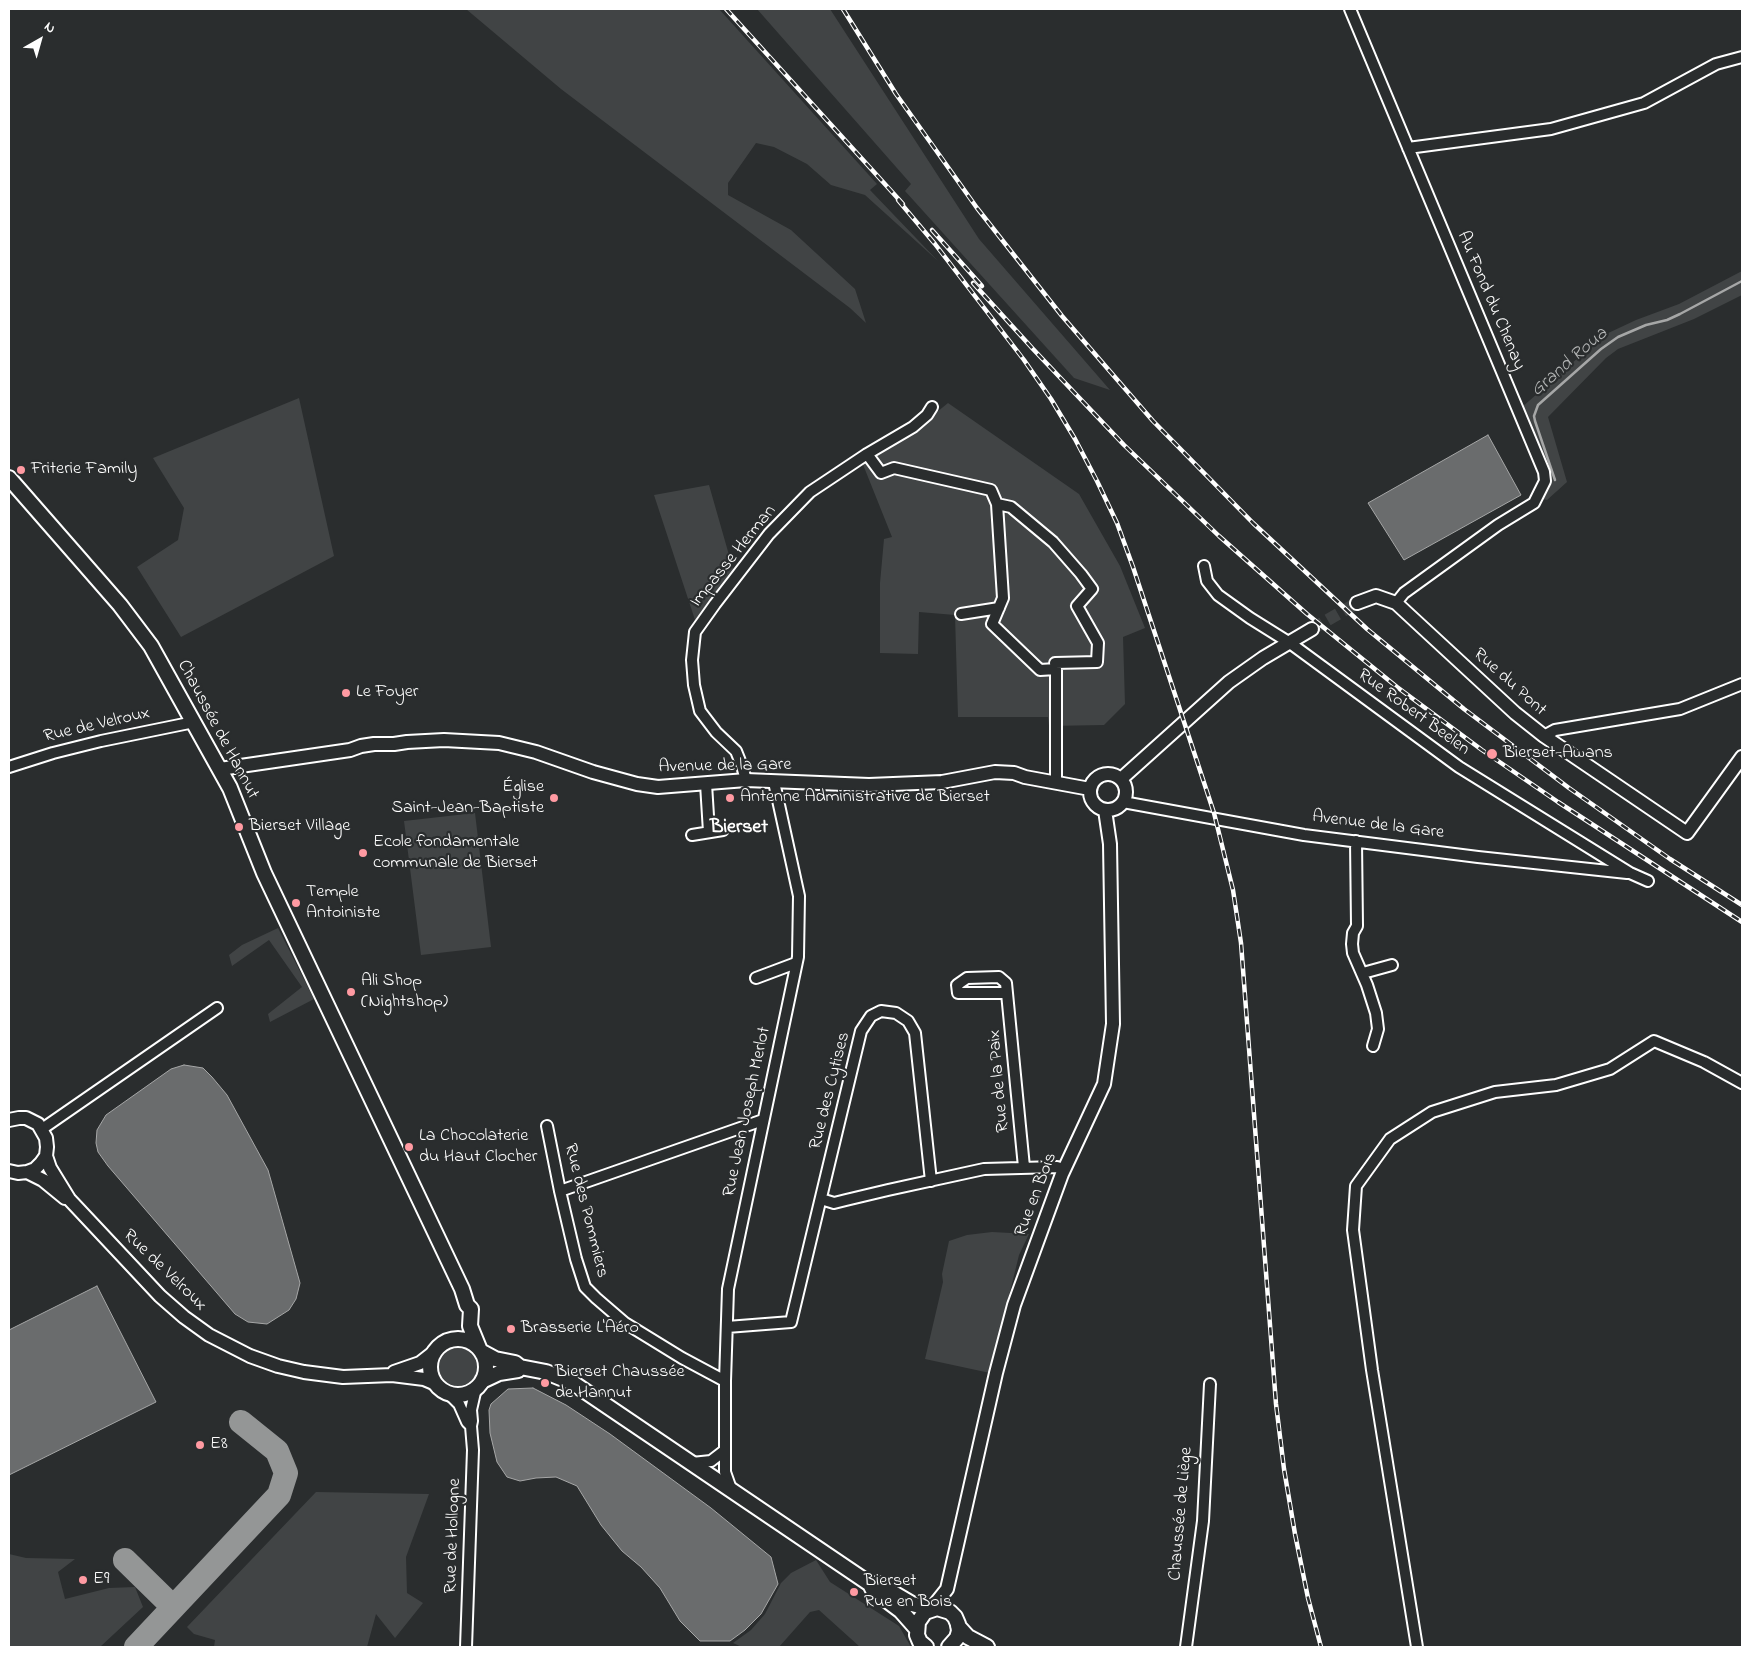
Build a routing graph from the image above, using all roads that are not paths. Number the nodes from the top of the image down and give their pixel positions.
1 (1350, 9) edge
2 (1742, 57) edge
3 (1408, 148) junction
4 (932, 407) dead end
5 (867, 454) junction
6 (9, 478) edge
7 (997, 504) junction
8 (1204, 566) dead end
9 (1357, 603) tunnel mouth
10 (1396, 604) junction
11 (999, 608) junction
12 (961, 614) dead end
13 (1312, 629) tunnel mouth
14 (1290, 643) junction
15 (1056, 669) junction
16 (1742, 684) edge
17 (194, 722) junction
18 (1544, 736) junction
19 (1742, 757) edge
20 (9, 767) edge
21 (220, 769) junction
22 (746, 780) junction
23 (1121, 780) junction
24 (774, 782) junction
25 (1056, 782) junction
26 (706, 784) junction
27 (1090, 788) junction
28 (1123, 802) junction
29 (1105, 810) junction
30 (723, 830) dead end
31 (709, 832) junction
32 (692, 835) dead end
33 (1356, 841) junction
34 (1630, 873) junction
35 (1648, 881) dead end
36 (796, 963) junction
37 (1392, 965) dead end
38 (1363, 974) junction
39 (756, 978) dead end
40 (1006, 993) dead end
41 (217, 1008) dead end
42 (1373, 1046) dead end
43 (1742, 1083) edge
44 (10, 1119) edge
45 (763, 1120) junction
46 (547, 1126) dead end
47 (42, 1129) junction
48 (46, 1156) junction
49 (1024, 1167) junction
50 (1064, 1170) junction
51 (9, 1171) edge
52 (27, 1172) junction
53 (932, 1181) junction
54 (560, 1191) junction
55 (69, 1199) junction
56 (821, 1199) junction
57 (467, 1305) junction
58 (727, 1327) junction
59 (449, 1340) junction
60 (480, 1350) junction
61 (434, 1352) junction
62 (520, 1367) junction
63 (392, 1375) junction
64 (725, 1381) junction
65 (436, 1384) junction
66 (1210, 1384) dead end
67 (479, 1385) junction
68 (449, 1394) junction
69 (470, 1426) junction
70 (724, 1451) junction
71 (692, 1463) junction
72 (732, 1490) junction
73 (870, 1584) junction
74 (947, 1589) junction
75 (931, 1609) junction
76 (957, 1621) junction
77 (916, 1628) junction
78 (466, 1647) edge
79 (926, 1647) edge
80 (949, 1647) edge
81 (987, 1647) edge
82 (1186, 1647) edge
83 (1417, 1647) edge

1 - 3 street, Au Fond du Chenay
2 - 3 street
3 - 10 street, Au Fond du Chenay
4 - 5 street, Impasse Herman
5 - 7 street
5 - 22 street, Impasse Herman
6 - 17 main road, Chaussée de Hannut
7 - 11 street
7 - 15 street
8 - 14 street, Rue Robert Beelen
9 - 10 street, Rue du Pont
10 - 18 street, Rue du Pont
11 - 12 street
11 - 15 street
13 - 14 street
14 - 23 street
14 - 34 street, Rue Robert Beelen
15 - 25 street
16 - 18 street, Rue du Pont
17 - 20 street, Rue de Velroux
17 - 21 main road, Chaussée de Hannut
18 - 19 street
21 - 26 street, Avenue de la Gare
21 - 57 main road, Chaussée de Hannut
22 - 24 street, Avenue de la Gare
22 - 26 street, Avenue de la Gare
23 - 27 street
23 - 28 street
24 - 25 street, Avenue de la Gare
24 - 36 street, Rue Jean Joseph Merlot
25 - 27 street, Avenue de la Gare
26 - 31 street
27 - 29 street
28 - 29 street
28 - 33 street, Avenue de la Gare
29 - 50 street, Rue en Bois
30 - 31 street
31 - 32 street
33 - 34 street, Avenue de la Gare
33 - 38 street
34 - 35 street, Rue Robert Beelen
36 - 39 street
36 - 45 street, Rue Jean Joseph Merlot
37 - 38 street
38 - 42 street
40 - 49 street, Rue de la Paix
41 - 47 street
43 - 83 street
44 - 47 street
45 - 54 street
45 - 58 street, Rue Jean Joseph Merlot
46 - 54 street, Rue des Pommiers
47 - 48 street, Rue de Velroux
48 - 52 street
48 - 55 street, Rue de Velroux
49 - 50 street
49 - 53 street
50 - 74 street, Rue en Bois
51 - 52 street
52 - 55 street, Rue de Velroux
53 - 56 street
53 - 56 street, Rue des Cytises
54 - 64 street, Rue des Pommiers
55 - 63 street, Rue de Velroux
56 - 58 street, Rue des Cytises
57 - 59 main road
57 - 60 main road, Chaussée de Hannut
58 - 64 street, Rue Jean Joseph Merlot
59 - 60 main road
59 - 61 main road
60 - 62 main road
60 - 67 main road
61 - 63 street, Rue de Velroux
61 - 65 main road
62 - 67 main road
62 - 71 main road
63 - 65 street, Rue de Velroux
64 - 70 street, Rue Jean Joseph Merlot
65 - 68 main road
66 - 82 street, Chaussée de Liège
67 - 68 main road
67 - 69 street, Rue de Hollogne
68 - 69 street, Rue de Hollogne
69 - 78 street, Rue de Hollogne
70 - 71 street
70 - 72 street, Rue Jean Joseph Merlot
71 - 72 main road
72 - 73 main road
73 - 75 main road
73 - 77 main road
74 - 75 street, Rue en Bois
74 - 76 street, Rue en Bois
75 - 76 main road
75 - 77 main road
76 - 80 main road
76 - 81 main road
77 - 79 main road

